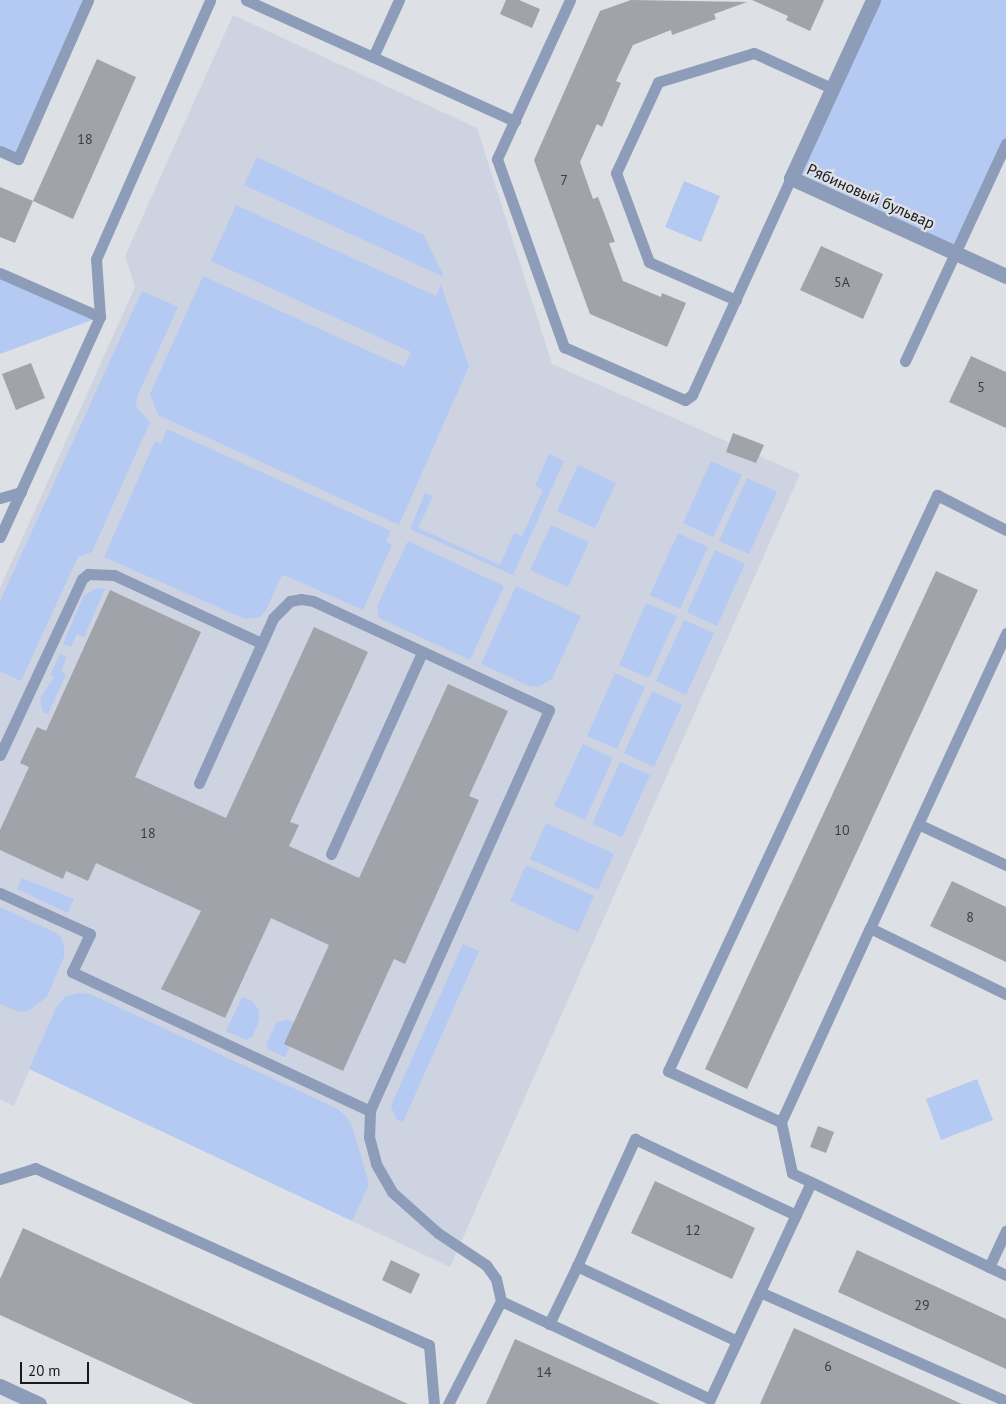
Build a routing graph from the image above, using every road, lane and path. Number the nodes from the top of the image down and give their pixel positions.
1 (88, 0) edge
2 (210, 0) edge
3 (246, 0) edge
4 (399, 0) edge
5 (570, 0) edge
6 (873, 0) edge
7 (373, 57) junction
8 (831, 88) junction
9 (514, 121) junction
10 (1006, 143) edge
11 (0, 151) edge
12 (1004, 155) edge
13 (790, 178) junction
14 (956, 254) junction
15 (0, 273) edge
16 (1006, 276) edge
17 (736, 300) junction
18 (100, 317) junction
19 (905, 361) dead end
20 (20, 492) junction
21 (0, 498) edge
22 (1006, 530) edge
23 (0, 537) edge
24 (1004, 641) edge
25 (261, 643) junction
26 (422, 652) junction
27 (0, 756) edge
28 (199, 783) dead end
29 (918, 824) junction
30 (331, 854) dead end
31 (1006, 865) edge
32 (0, 892) edge
33 (870, 928) junction
34 (1006, 994) edge
35 (370, 1111) junction
36 (781, 1122) junction
37 (0, 1179) edge
38 (811, 1182) junction
39 (796, 1215) junction
40 (1006, 1231) edge
41 (577, 1266) junction
42 (989, 1267) junction
43 (1006, 1275) edge
44 (760, 1292) junction
45 (501, 1301) junction
46 (549, 1324) junction
47 (737, 1341) junction
48 (0, 1386) edge
49 (712, 1401) edge
50 (1006, 1401) edge
51 (39, 1404) edge
52 (434, 1404) edge
53 (448, 1404) edge

1 - 11 lane
2 - 18 lane
3 - 7 lane
4 - 7 lane
5 - 9 lane
6 - 8 street, Рябиновый бульвар
7 - 9 lane
8 - 13 street, Рябиновый бульвар
8 - 17 lane
9 - 17 lane
10 - 12 lane
12 - 14 lane
13 - 14 street, Рябиновый бульвар
13 - 17 lane
14 - 16 street, Рябиновый бульвар
14 - 19 lane
15 - 18 lane
18 - 20 lane
20 - 21 lane
20 - 23 lane
22 - 36 lane
24 - 29 lane
25 - 26 lane
25 - 27 lane
25 - 28 lane
26 - 30 lane
26 - 35 lane
29 - 31 lane
29 - 33 lane
32 - 35 lane
33 - 34 lane
33 - 36 lane
35 - 45 lane
36 - 38 lane
37 - 52 lane
38 - 39 lane
38 - 42 lane
39 - 41 lane
39 - 44 lane
40 - 42 lane
41 - 46 lane
41 - 47 lane
42 - 43 lane
44 - 47 lane
44 - 50 lane
45 - 46 lane
45 - 53 lane
46 - 49 lane
47 - 49 lane
48 - 51 street

